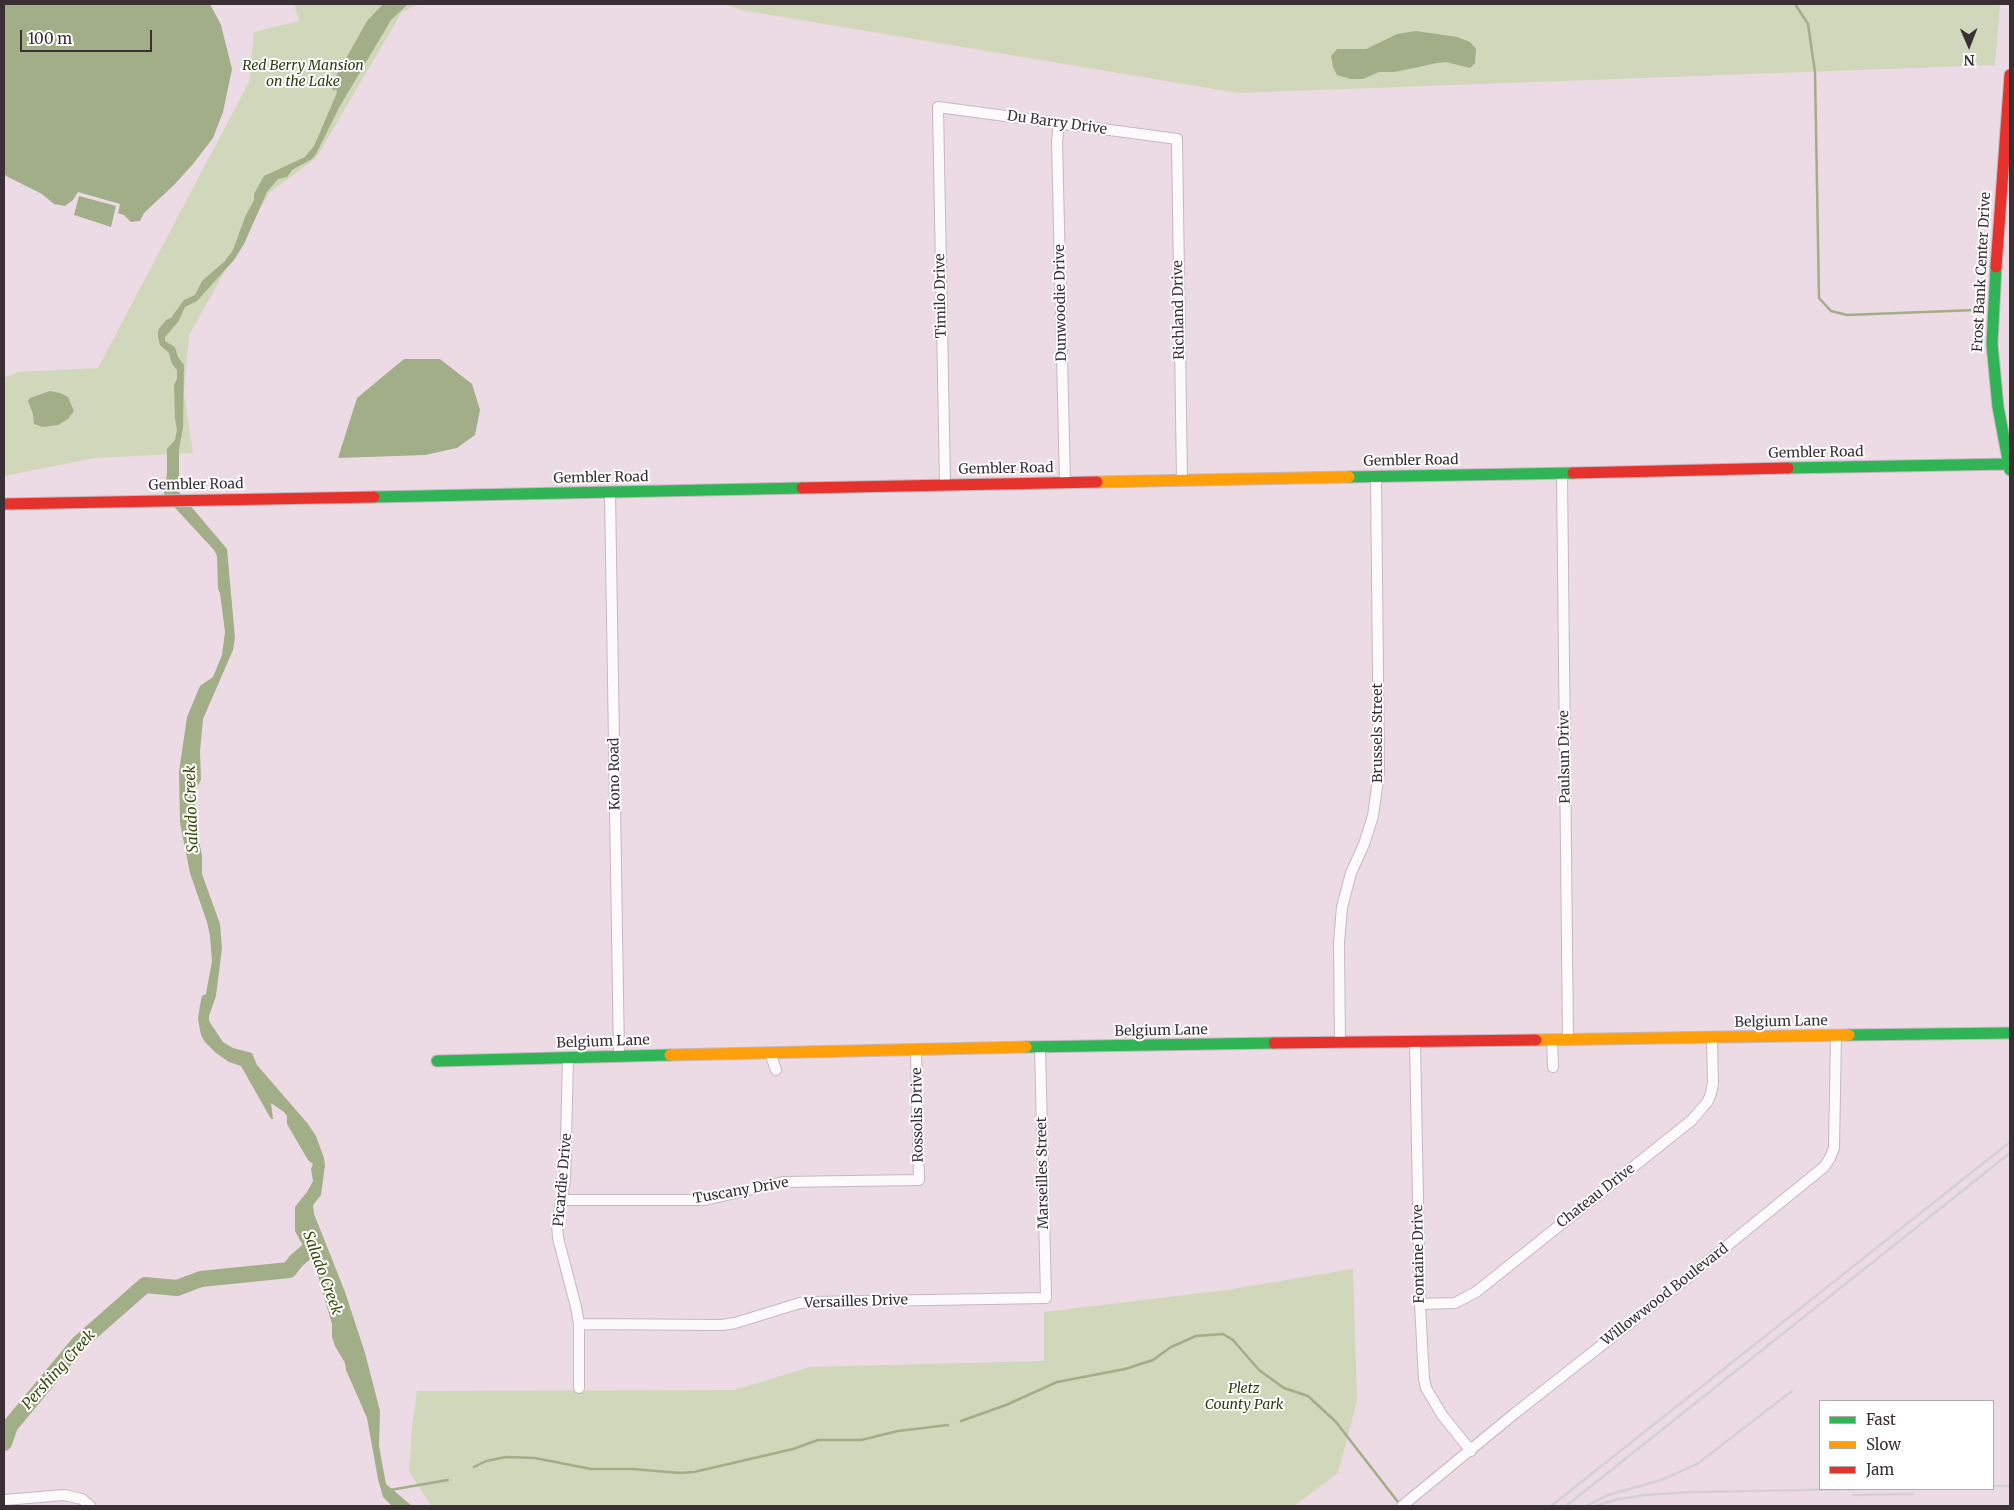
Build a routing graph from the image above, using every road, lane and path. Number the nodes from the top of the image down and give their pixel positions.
1 (2010, 75) edge
2 (938, 107) joint
3 (1060, 124) junction
4 (1177, 139) joint
5 (2010, 467) edge
6 (1562, 473) junction
7 (1376, 477) junction
8 (1182, 481) junction
9 (1065, 483) junction
10 (945, 485) junction
11 (610, 492) junction
12 (4, 504) edge
13 (2010, 1033) edge
14 (1836, 1036) junction
15 (1712, 1038) junction
16 (1552, 1040) junction
17 (1568, 1040) junction
18 (1415, 1042) junction
19 (1340, 1043) junction
20 (1040, 1047) junction
21 (916, 1050) junction
22 (770, 1053) junction
23 (620, 1056) junction
24 (568, 1059) junction
25 (437, 1061) dead end
26 (1552, 1067) dead end
27 (776, 1070) dead end
28 (919, 1180) joint
29 (562, 1200) junction
30 (1046, 1298) joint
31 (1420, 1304) junction
32 (579, 1324) junction
33 (579, 1388) dead end
34 (1471, 1451) junction
35 (4, 1500) edge
36 (90, 1506) edge
37 (1402, 1506) edge

1 - 5 main road, Frost Bank Center Drive
2 - 3 street, Du Barry Drive
2 - 10 street, Timilo Drive
3 - 4 street, Du Barry Drive
3 - 9 street, Dunwoodie Drive
4 - 8 street, Richland Drive
5 - 6 main road, Gembler Road
6 - 7 main road, Gembler Road
6 - 17 street, Paulsun Drive
7 - 8 main road, Gembler Road
7 - 19 street, Brussels Street
8 - 9 main road, Gembler Road
9 - 10 main road, Gembler Road
10 - 11 main road, Gembler Road
11 - 12 main road, Gembler Road
11 - 23 street, Kono Road
13 - 14 main road, Belgium Lane
14 - 15 main road, Belgium Lane
14 - 34 street, Willowwood Boulevard
15 - 17 main road, Belgium Lane
15 - 31 street, Chateau Drive
16 - 17 main road, Belgium Lane
16 - 18 main road, Belgium Lane
16 - 26 street
18 - 19 main road, Belgium Lane
18 - 31 street, Fontaine Drive
19 - 20 main road, Belgium Lane
20 - 21 main road, Belgium Lane
20 - 30 street, Marseilles Street
21 - 22 main road, Belgium Lane
21 - 28 street, Rossolis Drive
22 - 23 main road, Belgium Lane
22 - 27 street
23 - 24 main road, Belgium Lane
24 - 25 main road, Belgium Lane
24 - 29 street, Picardie Drive
28 - 29 street, Tuscany Drive
29 - 32 street, Picardie Drive
30 - 32 street, Versailles Drive
31 - 34 street, Fontaine Drive
32 - 33 street, Picardie Drive
34 - 37 street, Willowwood Boulevard
35 - 36 street

